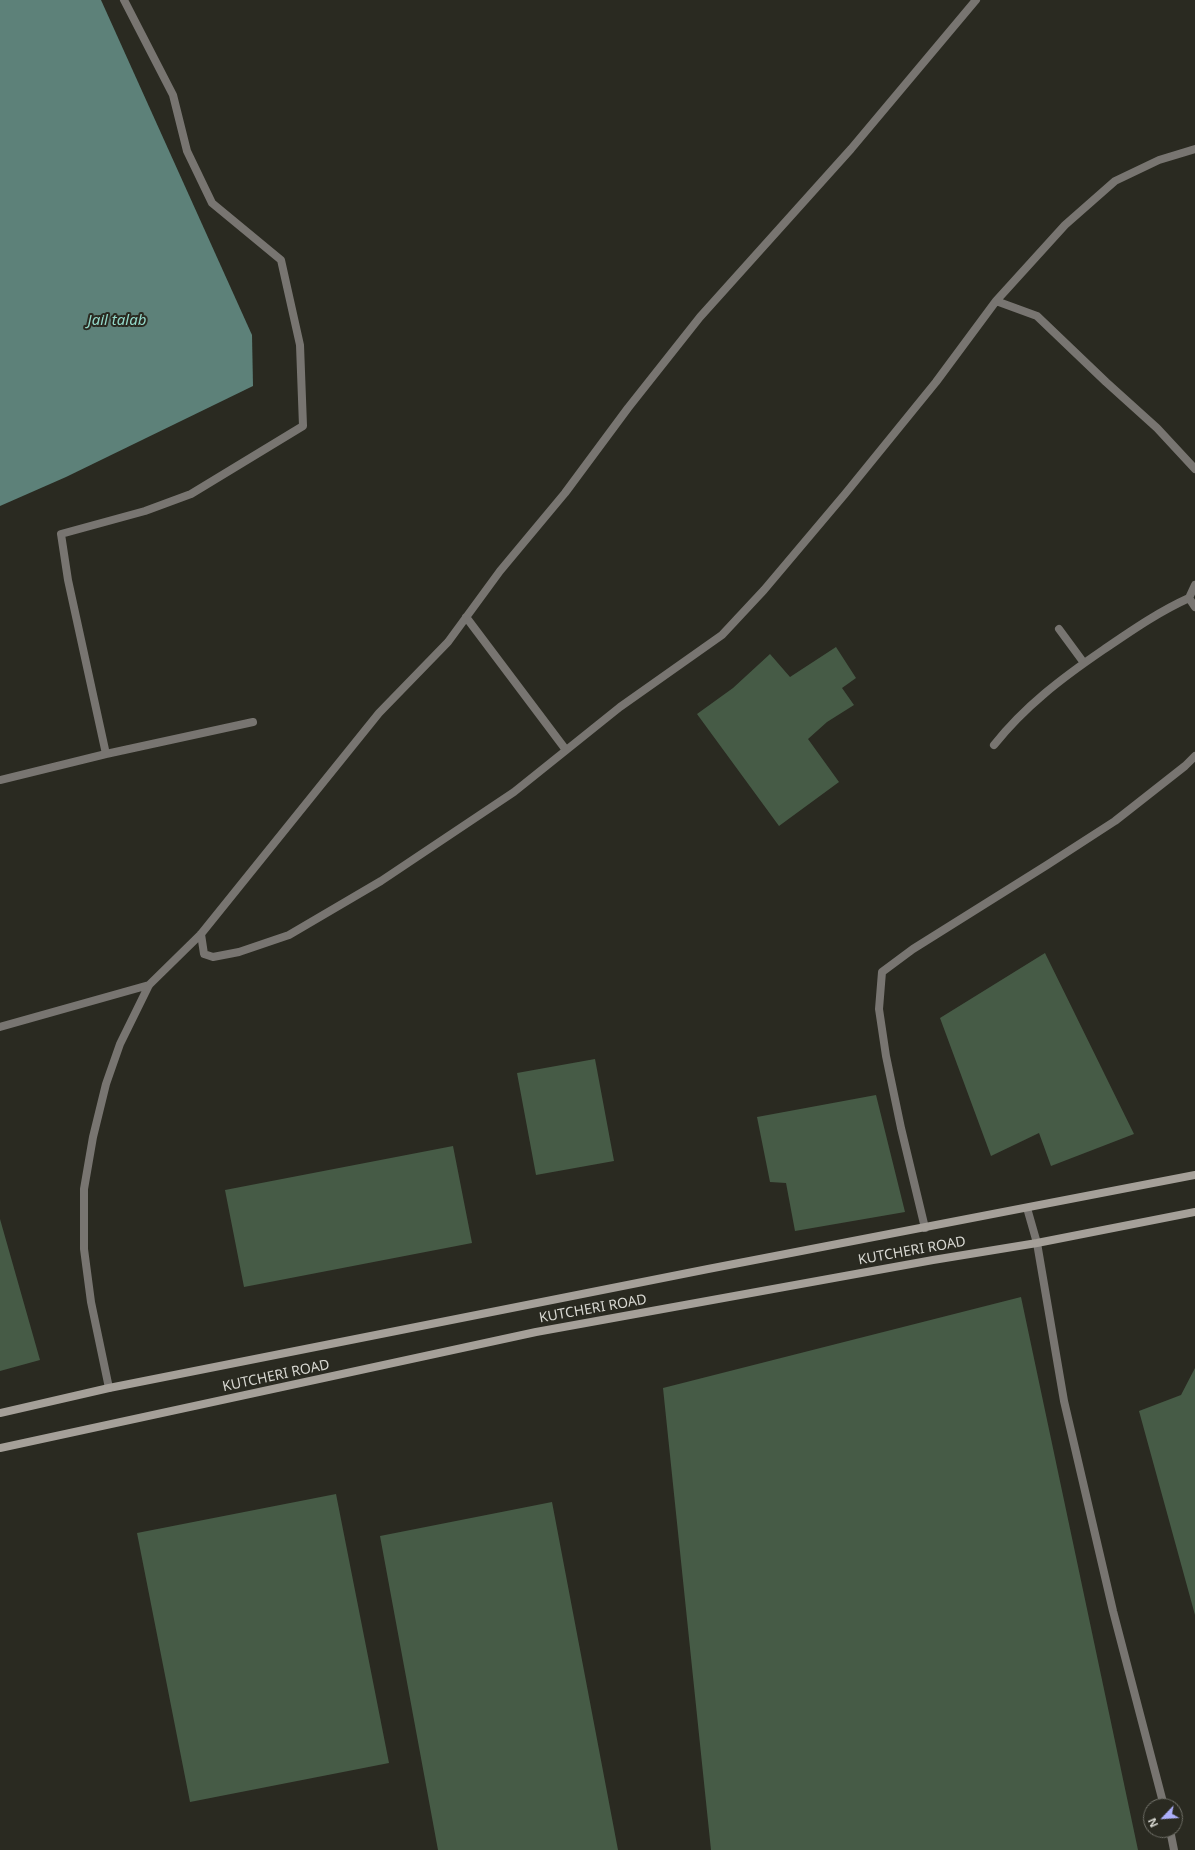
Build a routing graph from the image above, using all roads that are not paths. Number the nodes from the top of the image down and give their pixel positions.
1 (124, 0) edge
2 (976, 0) edge
3 (1195, 149) edge
4 (996, 301) junction
5 (1195, 469) edge
6 (1195, 585) edge
7 (1189, 598) junction
8 (1195, 607) edge
9 (466, 617) junction
10 (1059, 629) dead end
11 (1084, 663) junction
12 (253, 722) dead end
13 (994, 745) dead end
14 (566, 750) junction
15 (106, 754) junction
16 (1195, 756) edge
17 (0, 780) edge
18 (201, 934) junction
19 (149, 985) junction
20 (0, 1027) edge
21 (1195, 1176) edge
22 (1027, 1208) junction
23 (1195, 1212) edge
24 (925, 1228) junction
25 (1037, 1243) junction
26 (109, 1388) junction
27 (0, 1413) edge
28 (0, 1448) edge
29 (1162, 1798) edge
30 (1172, 1838) edge
31 (1174, 1850) edge

1 - 15 street
2 - 9 street
3 - 4 street
4 - 5 street
4 - 14 street
6 - 7 street
7 - 8 street
7 - 11 street
9 - 14 street
9 - 18 street
10 - 11 street
11 - 13 street
12 - 15 street
14 - 18 street
15 - 17 street
16 - 24 street
18 - 19 street
19 - 20 street
19 - 26 street
21 - 22 main road
22 - 24 main road
22 - 25 street
23 - 25 main road, KUTCHERI ROAD
24 - 26 main road
25 - 28 main road, KUTCHERI ROAD
25 - 29 street
26 - 27 main road
30 - 31 street

